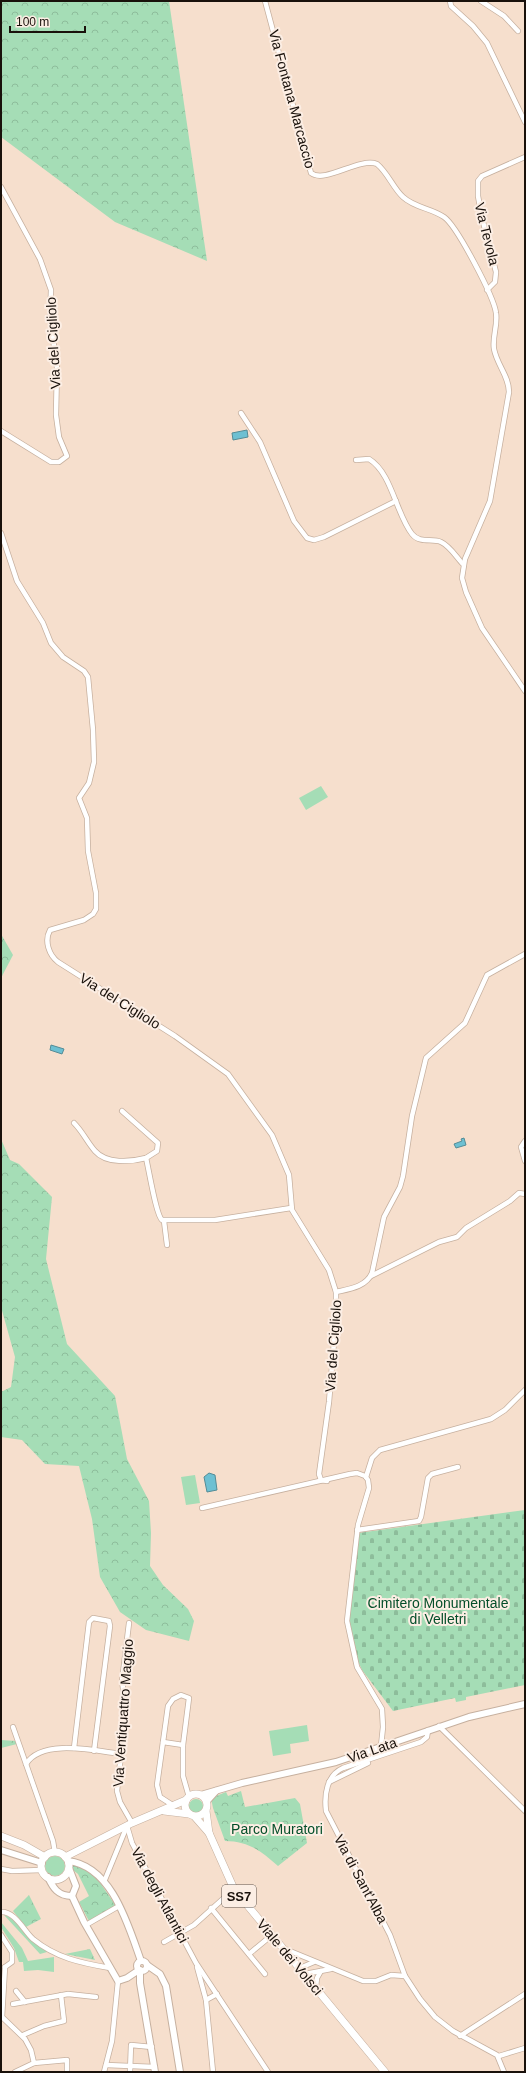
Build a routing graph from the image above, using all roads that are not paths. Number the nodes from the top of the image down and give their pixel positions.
1 (265, 1) edge
2 (450, 1) edge
3 (481, 1) edge
4 (518, 31) dead end
5 (525, 122) edge
6 (525, 157) edge
7 (1, 187) edge
8 (487, 290) junction
9 (241, 412) dead end
10 (1, 432) edge
11 (356, 460) dead end
12 (396, 501) junction
13 (1, 533) edge
14 (463, 564) junction
15 (525, 690) edge
16 (525, 954) edge
17 (122, 1111) dead end
18 (74, 1123) dead end
19 (525, 1141) edge
20 (146, 1158) junction
21 (525, 1161) edge
22 (525, 1194) edge
23 (292, 1208) junction
24 (164, 1221) junction
25 (167, 1245) dead end
26 (371, 1276) junction
27 (336, 1292) junction
28 (525, 1390) edge
29 (458, 1467) dead end
30 (366, 1476) junction
31 (327, 1481) junction
32 (202, 1508) dead end
33 (357, 1530) junction
34 (129, 1623) dead end
35 (525, 1704) edge
36 (439, 1726) junction
37 (13, 1727) dead end
38 (428, 1730) junction
39 (162, 1742) junction
40 (183, 1745) junction
41 (381, 1746) junction
42 (74, 1748) junction
43 (94, 1750) junction
44 (121, 1754) junction
45 (26, 1764) junction
46 (217, 1790) junction
47 (201, 1795) junction
48 (187, 1799) junction
49 (206, 1802) junction
50 (174, 1806) junction
51 (206, 1811) junction
52 (525, 1811) edge
53 (160, 1812) junction
54 (192, 1815) junction
55 (130, 1824) junction
56 (208, 1833) junction
57 (1, 1836) edge
58 (1, 1850) edge
59 (55, 1852) junction
60 (67, 1862) junction
61 (43, 1863) junction
62 (1, 1869) edge
63 (48, 1877) junction
64 (104, 1882) junction
65 (234, 1889) junction
66 (72, 1896) junction
67 (119, 1906) junction
68 (211, 1908) junction
69 (1, 1912) edge
70 (86, 1925) junction
71 (181, 1933) junction
72 (1, 1935) edge
73 (272, 1935) junction
74 (164, 1942) dead end
75 (284, 1949) junction
76 (249, 1954) junction
77 (314, 1962) junction
78 (196, 1963) junction
79 (3, 1967) edge
80 (110, 1968) junction
81 (300, 1968) junction
82 (143, 1969) junction
83 (332, 1969) junction
84 (321, 1971) junction
85 (265, 1974) dead end
86 (305, 1974) junction
87 (405, 1976) junction
88 (118, 1981) junction
89 (210, 1981) junction
90 (202, 1986) junction
91 (316, 1987) junction
92 (16, 1991) dead end
93 (217, 1994) junction
94 (525, 1994) edge
95 (61, 1995) junction
96 (96, 1996) dead end
97 (206, 2000) junction
98 (25, 2002) junction
99 (13, 2004) dead end
100 (2, 2014) edge
101 (23, 2035) junction
102 (460, 2036) junction
103 (152, 2047) junction
104 (525, 2048) edge
105 (498, 2056) junction
106 (34, 2063) junction
107 (106, 2065) junction
108 (130, 2069) edge
109 (155, 2069) edge
110 (15, 2072) edge
111 (67, 2072) edge
112 (104, 2072) edge
113 (180, 2072) edge
114 (213, 2072) edge
115 (268, 2072) edge
116 (384, 2072) edge
117 (504, 2072) edge

1 - 8 street, Via Fontana Marcaccio
2 - 5 street
3 - 4 street
6 - 8 street, Via Tevola
7 - 10 street, Via del Cigliolo
8 - 14 street, Via Fontana Marcaccio
9 - 12 street
11 - 12 street
12 - 14 street
13 - 23 street, Via del Cigliolo
14 - 15 street, Via Fontana Marcaccio
16 - 26 street
17 - 20 street
18 - 20 street
19 - 21 street
20 - 24 street
22 - 26 street
23 - 24 street
23 - 27 street, Via del Cigliolo
24 - 25 street
26 - 27 street
27 - 31 street, Via del Cigliolo
28 - 30 street
29 - 33 street
30 - 31 street
30 - 33 street
31 - 32 street
33 - 41 street
34 - 44 street, Via Ventiquattro Maggio
35 - 36 street, Via Lata
36 - 38 street, Via Lata
36 - 52 street
37 - 45 street
38 - 41 street, Via Lata
38 - 87 street, Via di Sant'Alba
39 - 40 street
39 - 40 street
39 - 50 street
40 - 48 street
41 - 46 street, Via Lata
42 - 43 street
42 - 43 street
42 - 45 street
43 - 44 street
44 - 55 street, Via Ventiquattro Maggio
45 - 59 street
46 - 47 street, Via Lata
46 - 49 street
47 - 48 main road
47 - 49 main road
48 - 50 main road
48 - 54 main road
49 - 51 main road
50 - 53 main road
51 - 54 main road
51 - 56 main road, Viale dei Volsci / SS7
53 - 54 main road
53 - 55 main road
54 - 56 main road, Viale dei Volsci / SS7
55 - 60 main road
55 - 64 street
55 - 71 street, Via degli Atlantici
56 - 65 main road, Viale dei Volsci / SS7
57 - 61 main road
58 - 61 street
59 - 60 main road
59 - 61 main road
60 - 63 main road
60 - 64 street
60 - 66 street
61 - 62 street
61 - 63 main road
63 - 66 street
64 - 67 street
65 - 68 street
65 - 73 main road, Viale dei Volsci / SS7
66 - 70 street
67 - 70 street
67 - 82 street
68 - 71 street
68 - 76 street
69 - 80 street
70 - 80 street
71 - 74 street
71 - 78 street, Via degli Atlantici
72 - 79 street
73 - 75 main road, Viale dei Volsci / SS7
73 - 76 street
75 - 77 street
75 - 81 main road, Viale dei Volsci / SS7
76 - 85 street
77 - 81 street
77 - 83 street
78 - 89 street
78 - 90 street
79 - 100 street
80 - 88 street
81 - 86 main road, Viale dei Volsci / SS7
82 - 88 street
82 - 103 street
82 - 113 street
83 - 84 street
83 - 87 street
84 - 86 street
84 - 91 street
86 - 91 main road, Viale dei Volsci / SS7
87 - 102 street, Via di Sant'Alba
88 - 107 street
89 - 90 street
89 - 93 street
90 - 97 street
91 - 116 main road, Viale dei Volsci / SS7
92 - 98 street
93 - 97 street
93 - 115 street
94 - 102 street
95 - 96 street
95 - 98 street
95 - 101 street
97 - 114 street
98 - 99 street
100 - 101 street
101 - 106 street
102 - 105 street, Via di Sant'Alba
103 - 108 street
103 - 109 street
104 - 105 street
105 - 117 street
106 - 110 street
106 - 111 street
107 - 108 street
107 - 112 street
108 - 109 street

